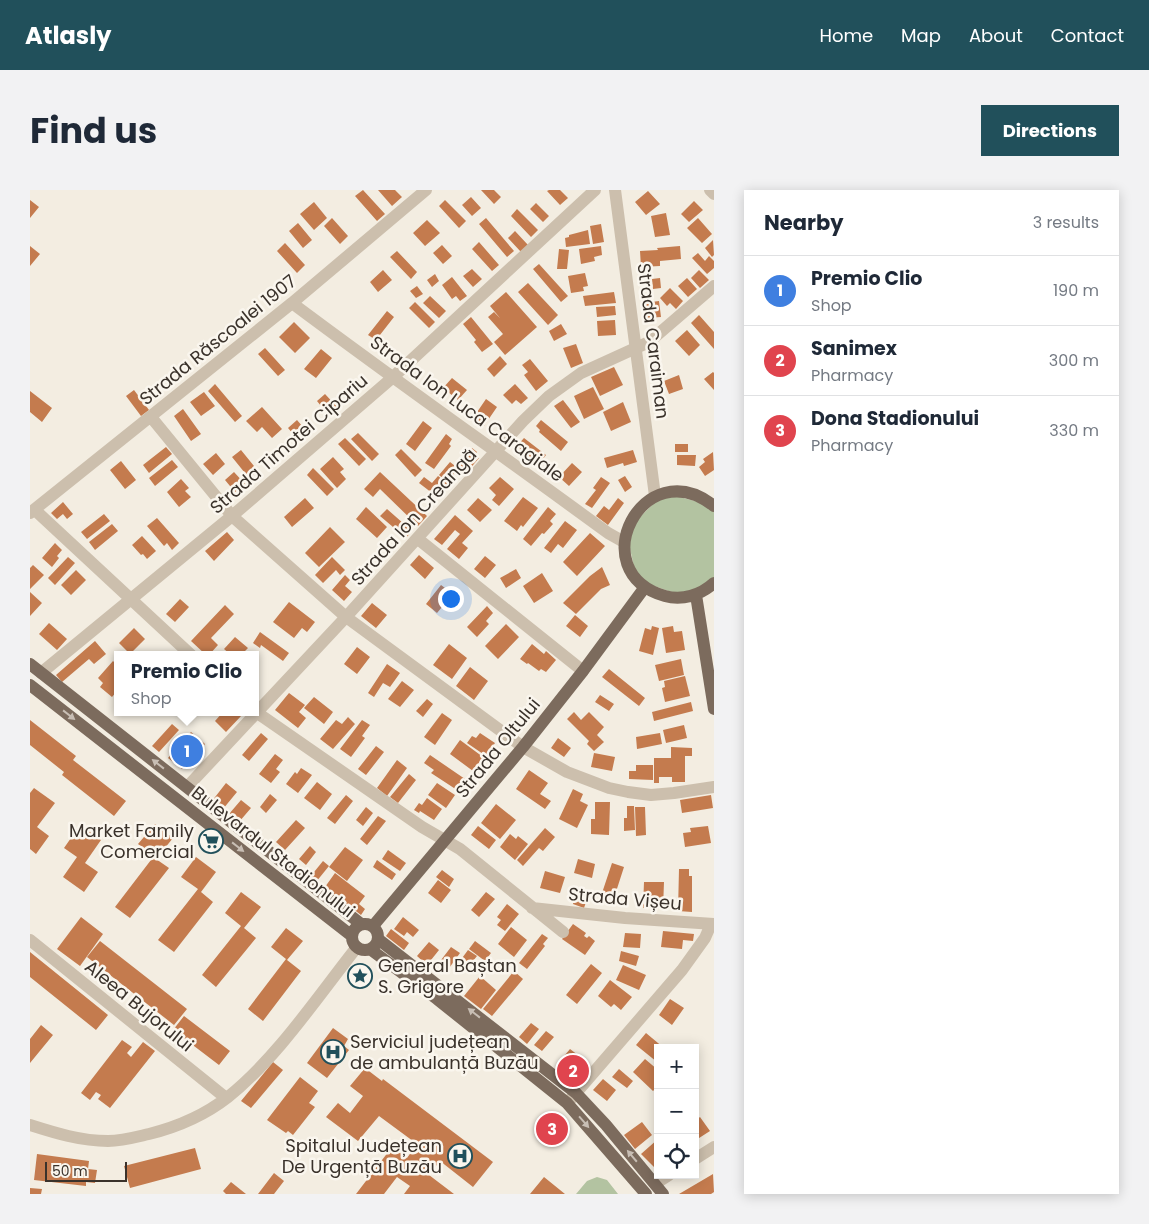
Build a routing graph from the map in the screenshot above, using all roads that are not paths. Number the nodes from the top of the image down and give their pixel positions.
1 (426, 190) edge
2 (595, 190) edge
3 (615, 190) edge
4 (710, 190) edge
5 (714, 194) edge
6 (714, 286) edge
7 (292, 303) junction
8 (636, 349) junction
9 (392, 378) junction
10 (151, 417) junction
11 (497, 451) junction
12 (655, 496) junction
13 (714, 506) edge
14 (32, 511) edge
15 (232, 516) junction
16 (418, 539) junction
17 (624, 542) junction
18 (714, 583) edge
19 (645, 587) junction
20 (696, 594) junction
21 (131, 599) junction
22 (346, 617) junction
23 (187, 651) edge
24 (30, 664) edge
25 (583, 671) junction
26 (41, 673) junction
27 (30, 686) edge
28 (714, 709) edge
29 (259, 710) edge
30 (259, 713) edge
31 (253, 716) edge
32 (523, 747) junction
33 (188, 786) junction
34 (714, 787) edge
35 (445, 840) junction
36 (532, 908) junction
37 (712, 924) edge
38 (367, 925) junction
39 (563, 932) dead end
40 (378, 939) junction
41 (30, 940) edge
42 (359, 944) junction
43 (576, 1093) junction
44 (226, 1098) junction
45 (567, 1103) junction
46 (30, 1125) edge
47 (714, 1147) edge
48 (699, 1156) edge
49 (659, 1189) edge
50 (646, 1194) edge

1 - 7 street, Strada Răscoalei 1907
2 - 9 street, Strada Timotei Cipariu
3 - 8 street, Strada Caraiman
4 - 5 street
6 - 8 street, Strada Ion Creangă
7 - 9 street, Strada Ion Luca Caragiale
7 - 10 street, Strada Răscoalei 1907
8 - 11 street, Strada Ion Creangă
8 - 12 street, Strada Caraiman
9 - 11 street, Strada Ion Luca Caragiale
9 - 15 street, Strada Timotei Cipariu
10 - 14 street, Strada Răscoalei 1907
10 - 15 street
11 - 16 street, Strada Ion Creangă
11 - 17 street, Strada Ion Luca Caragiale
12 - 13 main road
12 - 17 main road
14 - 21 street
15 - 21 street, Strada Timotei Cipariu
15 - 22 street
16 - 22 street, Strada Ion Creangă
16 - 25 street
17 - 19 main road
18 - 20 main road
19 - 20 main road
19 - 25 main road, Strada Oltului
20 - 28 main road
21 - 23 street
21 - 26 street, Strada Timotei Cipariu
22 - 29 street, Strada Ion Creangă
22 - 32 street
24 - 26 main road, Bulevardul Stadionului
25 - 32 main road, Strada Oltului
33 -> 26 main road, Bulevardul Stadionului
27 -> 42 main road, Bulevardul Stadionului
30 - 35 street
31 - 33 street, Strada Ion Creangă
32 - 34 street
32 - 35 main road, Strada Oltului
33 - 38 main road, Bulevardul Stadionului
35 - 36 street
35 - 38 main road, Strada Oltului
36 - 37 street, Strada Vișeu
36 - 39 street
37 - 43 street
38 - 40 main road, Bulevardul Stadionului
38 - 42 main road, Bulevardul Stadionului
40 - 42 main road
43 -> 40 main road
41 - 44 street, Aleea Bujorului
42 - 44 street
42 - 45 main road, Bulevardul Stadionului
43 - 45 street
49 -> 43 main road
44 - 46 street
45 -> 50 main road, Bulevardul Stadionului
47 - 48 street

